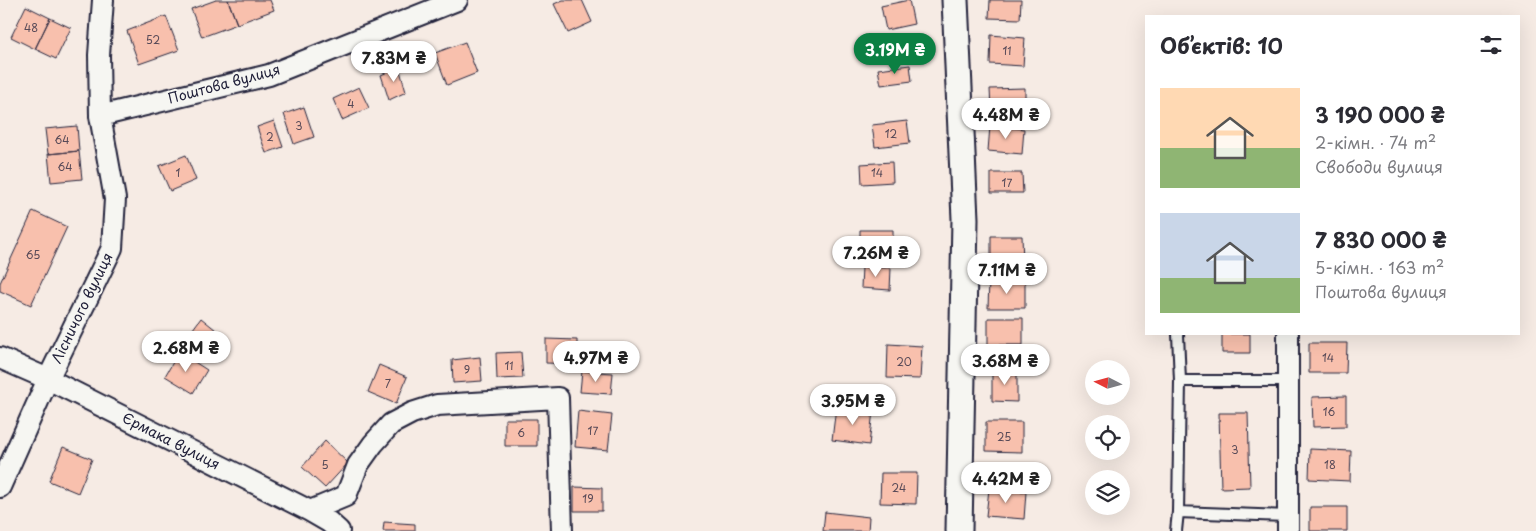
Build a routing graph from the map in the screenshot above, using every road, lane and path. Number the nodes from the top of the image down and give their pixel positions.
1 (102, 0) edge
2 (457, 0) edge
3 (955, 0) edge
4 (100, 116) junction
5 (1178, 335) edge
6 (1288, 335) edge
7 (0, 358) edge
8 (48, 379) junction
9 (1180, 381) junction
10 (1288, 381) junction
11 (0, 487) edge
12 (310, 512) junction
13 (1178, 512) junction
14 (1288, 524) edge
15 (339, 531) edge
16 (562, 531) edge
17 (960, 531) edge
18 (1176, 531) edge

1 - 4 street, Лісничого вулиця
2 - 4 street, Поштова вулиця
3 - 17 street
4 - 8 street, Лісничого вулиця
5 - 9 lane
6 - 10 street
7 - 8 street, Єрмака вулиця
8 - 11 street, Лісничого вулиця
8 - 12 street, Єрмака вулиця
9 - 10 lane
9 - 13 lane
10 - 14 street
12 - 15 street, Єрмака вулиця
12 - 16 street
13 - 14 lane
13 - 18 lane

